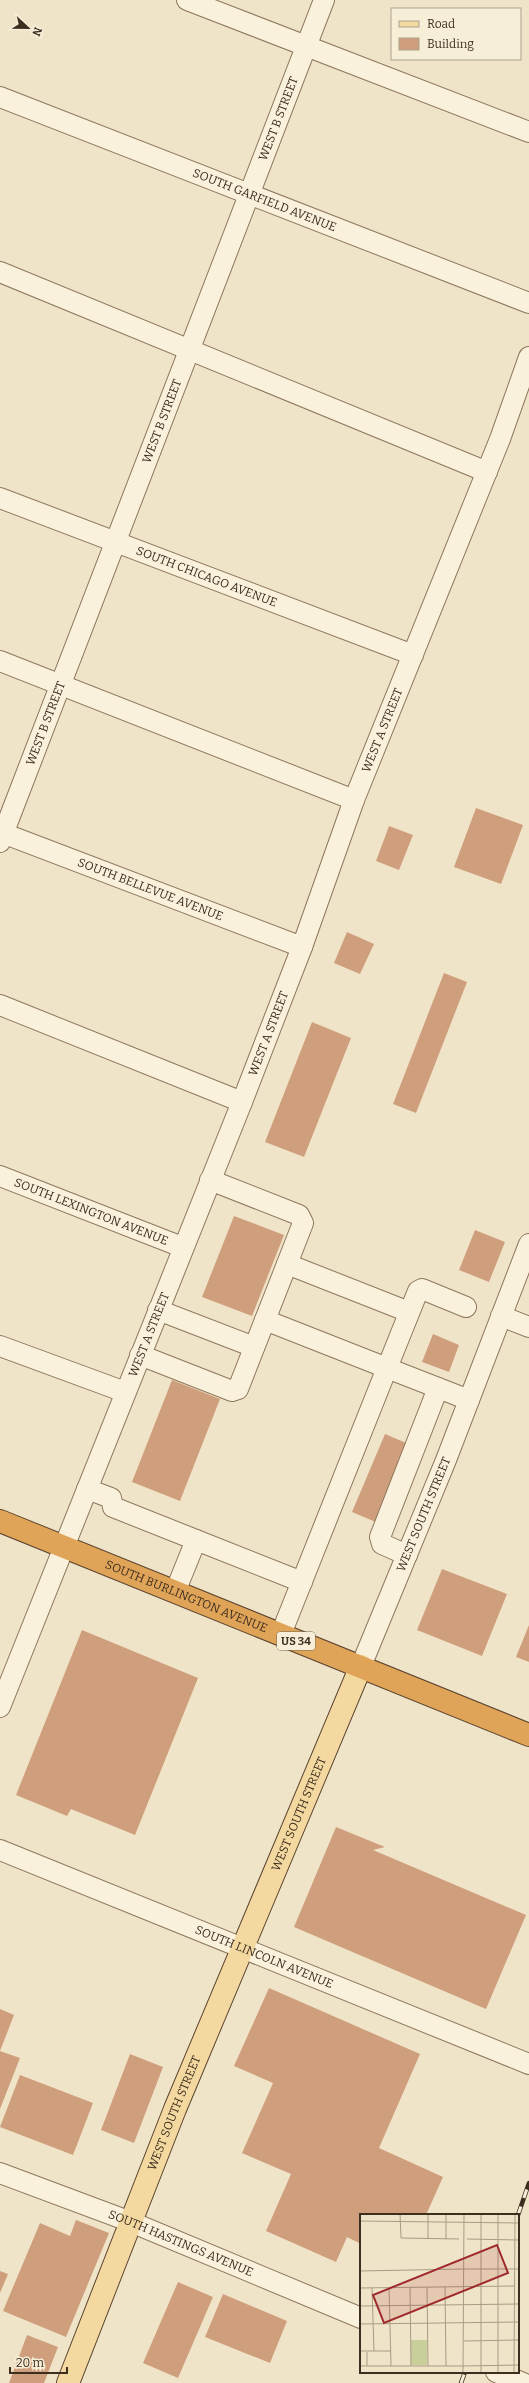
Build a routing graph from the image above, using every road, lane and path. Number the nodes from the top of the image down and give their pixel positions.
1 (187, 0) edge
2 (324, 0) edge
3 (305, 46) junction
4 (0, 97) edge
5 (529, 132) edge
6 (249, 194) junction
7 (0, 272) edge
8 (529, 302) edge
9 (190, 351) junction
10 (529, 357) edge
11 (486, 472) junction
12 (0, 498) edge
13 (117, 542) junction
14 (413, 656) junction
15 (0, 661) edge
16 (61, 685) junction
17 (354, 800) junction
18 (1, 836) edge
19 (302, 947) junction
20 (0, 1005) edge
21 (242, 1102) junction
22 (0, 1176) edge
23 (210, 1180) junction
24 (529, 1244) edge
25 (182, 1247) junction
26 (287, 1264) junction
27 (466, 1306) dead end
28 (158, 1310) junction
29 (409, 1312) junction
30 (502, 1316) junction
31 (265, 1320) junction
32 (529, 1327) edge
33 (0, 1346) edge
34 (254, 1347) junction
35 (140, 1355) junction
36 (387, 1368) junction
37 (438, 1388) junction
38 (125, 1392) junction
39 (469, 1400) junction
40 (87, 1489) junction
41 (0, 1521) edge
42 (196, 1540) junction
43 (64, 1547) junction
44 (407, 1555) junction
45 (302, 1582) junction
46 (175, 1592) junction
47 (281, 1634) junction
48 (361, 1666) junction
49 (0, 1707) edge
50 (529, 1735) edge
51 (0, 1850) edge
52 (241, 1948) junction
53 (529, 2064) edge
54 (0, 2173) edge
55 (131, 2222) junction
56 (360, 2318) edge
57 (498, 2373) edge
58 (68, 2383) edge
59 (523, 2383) edge

1 - 3 street
2 - 3 street, WEST B STREET
3 - 5 street
3 - 6 street, WEST B STREET
4 - 6 street, SOUTH GARFIELD AVENUE
6 - 8 street, SOUTH GARFIELD AVENUE
6 - 9 street, WEST B STREET
7 - 9 street
9 - 11 street
9 - 13 street, WEST B STREET
10 - 11 street, WEST A STREET
11 - 14 street, WEST A STREET
12 - 13 street, SOUTH CHICAGO AVENUE
13 - 14 street, SOUTH CHICAGO AVENUE
13 - 16 street, WEST B STREET
14 - 17 street, WEST A STREET
15 - 16 street
16 - 17 street
16 - 18 street, WEST B STREET
17 - 19 street, WEST A STREET
18 - 19 street, SOUTH BELLEVUE AVENUE
19 - 21 street, WEST A STREET
20 - 21 street
21 - 23 street, WEST A STREET
22 - 25 street, SOUTH LEXINGTON AVENUE
23 - 25 street, WEST A STREET
23 - 26 street
24 - 30 street, WEST SOUTH STREET
25 - 28 street, WEST A STREET
26 - 29 street
26 - 31 street
27 - 29 street
28 - 34 street
28 - 35 street, WEST A STREET
29 - 36 street
30 - 32 street
30 - 39 street, WEST SOUTH STREET
31 - 34 street
31 - 36 street
33 - 38 street
34 - 35 street
35 - 38 street, WEST A STREET
36 - 37 street
36 - 45 street
37 - 39 street
37 - 44 street
38 - 40 street, WEST A STREET
39 - 44 street, WEST SOUTH STREET
40 - 42 street
40 - 43 street, WEST A STREET
41 - 43 highway, SOUTH BURLINGTON AVENUE / US 34
42 - 45 street
42 - 46 street
43 - 46 highway, SOUTH BURLINGTON AVENUE / US 34
43 - 49 street, WEST A STREET
44 - 48 street, WEST SOUTH STREET
45 - 47 street
46 - 47 highway, SOUTH BURLINGTON AVENUE / US 34
47 - 48 highway, SOUTH BURLINGTON AVENUE / US 34
48 - 50 highway, SOUTH BURLINGTON AVENUE / US 34
48 - 52 main road, WEST SOUTH STREET
51 - 52 street, SOUTH LINCOLN AVENUE
52 - 53 street, SOUTH LINCOLN AVENUE
52 - 55 main road, WEST SOUTH STREET
54 - 55 street, SOUTH HASTINGS AVENUE
55 - 56 street, SOUTH HASTINGS AVENUE
55 - 58 main road, WEST SOUTH STREET
57 - 59 street

